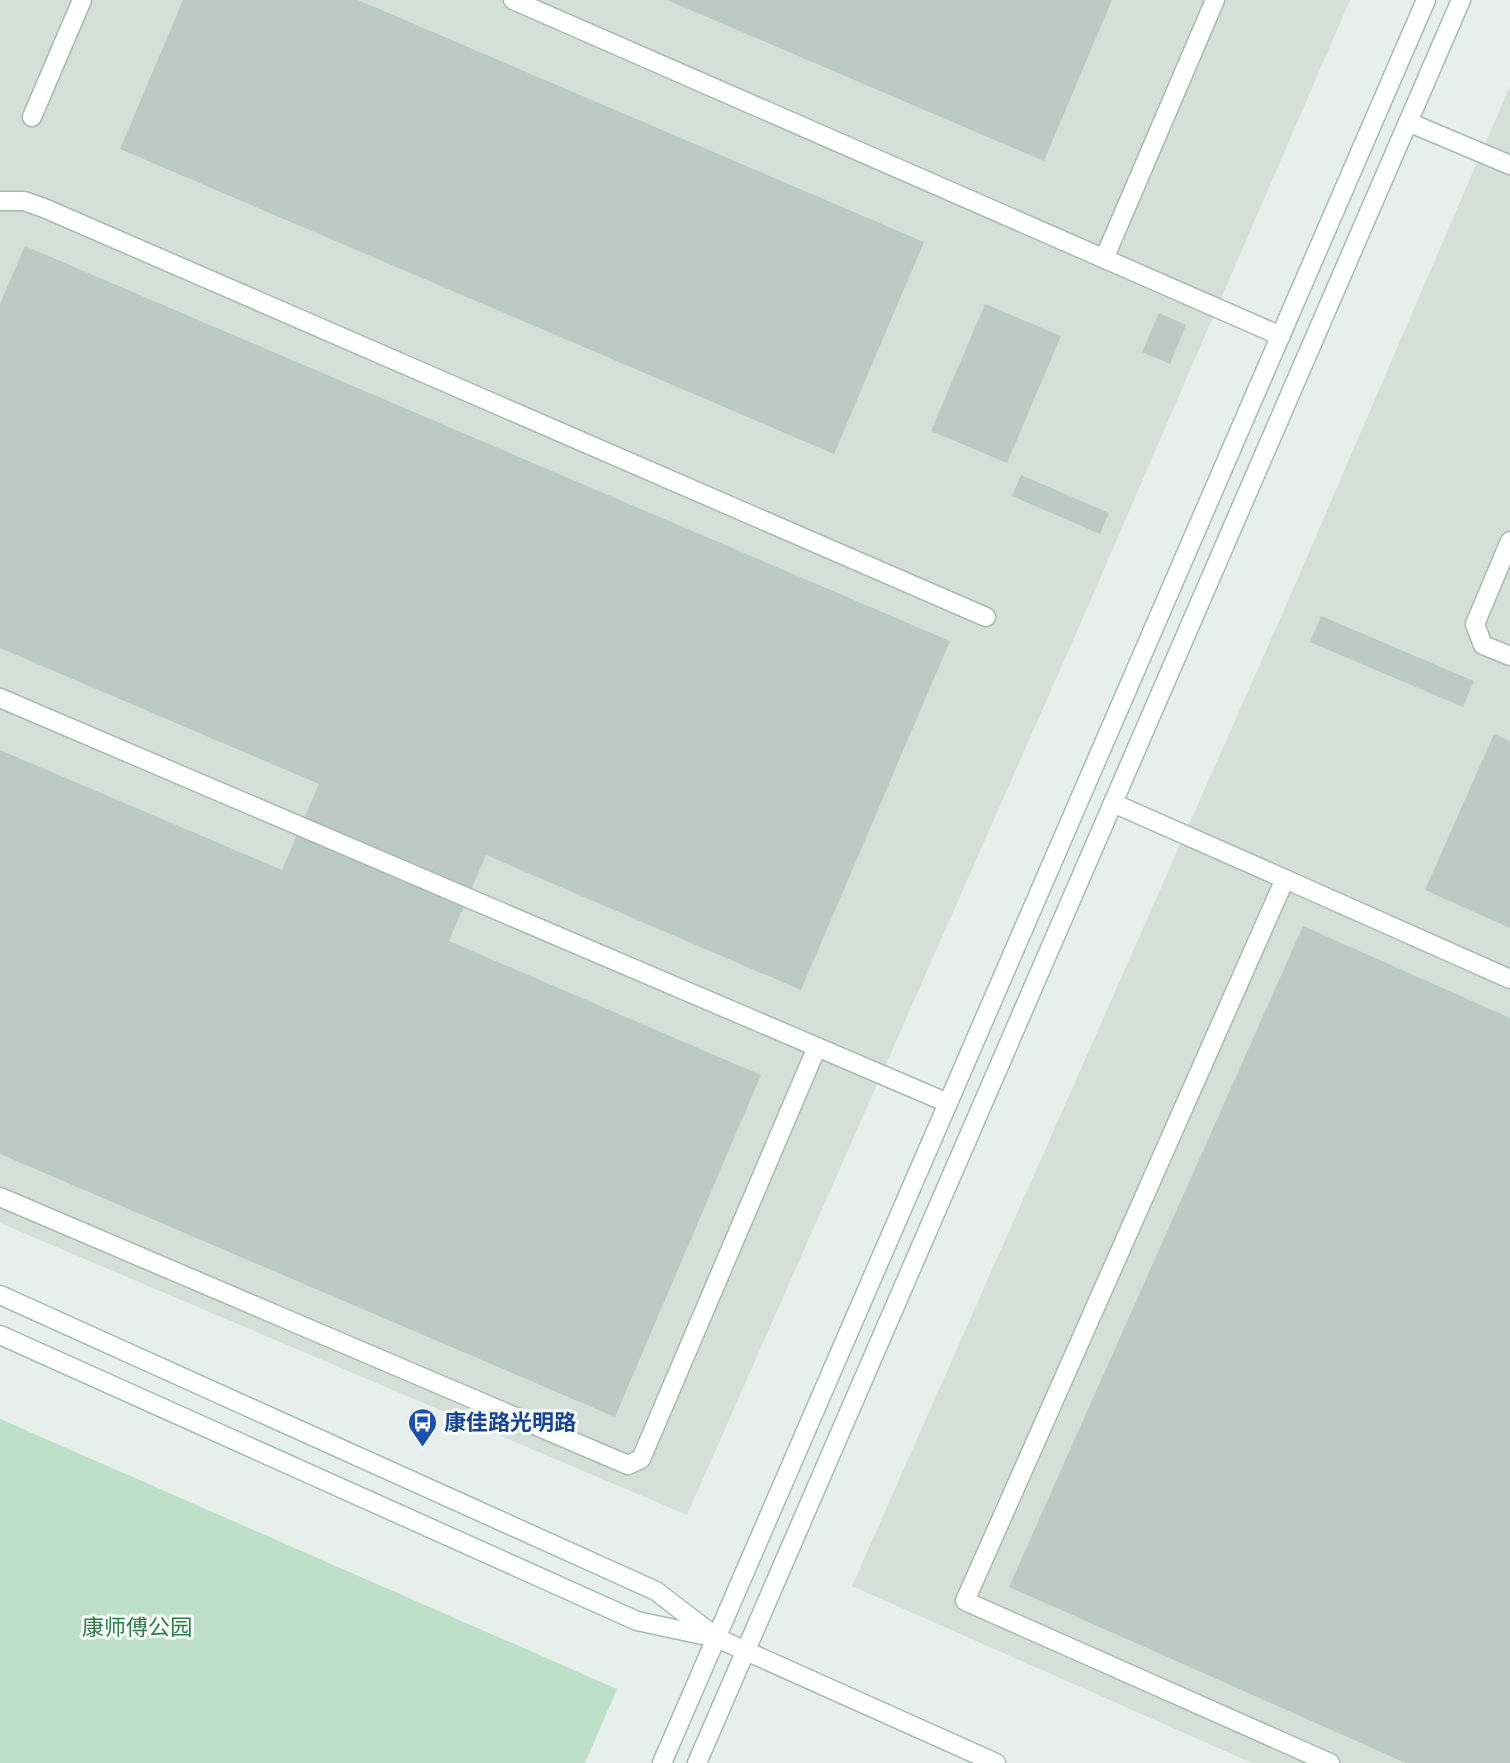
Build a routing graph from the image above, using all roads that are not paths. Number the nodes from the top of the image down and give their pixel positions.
1 (82, 0) edge
2 (513, 0) edge
3 (1215, 0) edge
4 (1426, 0) edge
5 (1461, 0) edge
6 (32, 117) dead end
7 (1408, 122) junction
8 (1510, 165) edge
9 (0, 201) edge
10 (1104, 259) junction
11 (1281, 336) junction
12 (1510, 540) edge
13 (986, 617) dead end
14 (1510, 656) edge
15 (0, 698) edge
16 (1113, 803) junction
17 (1285, 879) junction
18 (1510, 979) edge
19 (818, 1047) junction
20 (948, 1103) junction
21 (0, 1197) edge
22 (0, 1295) edge
23 (0, 1335) edge
24 (717, 1638) junction
25 (746, 1651) junction
26 (662, 1763) edge
27 (698, 1763) edge
28 (996, 1763) edge
29 (1330, 1763) edge

1 - 6 street
2 - 10 street
3 - 10 street
4 - 11 street
5 - 7 street
7 - 8 street
7 - 16 street
9 - 13 street
10 - 11 street
11 - 20 street
12 - 14 street
15 - 19 street
16 - 17 street
16 - 25 street
17 - 18 street
17 - 29 street
19 - 20 street
19 - 21 street
20 - 24 street
22 - 24 street
23 - 24 street
24 - 25 street
24 - 26 street
25 - 27 street
25 - 28 street

